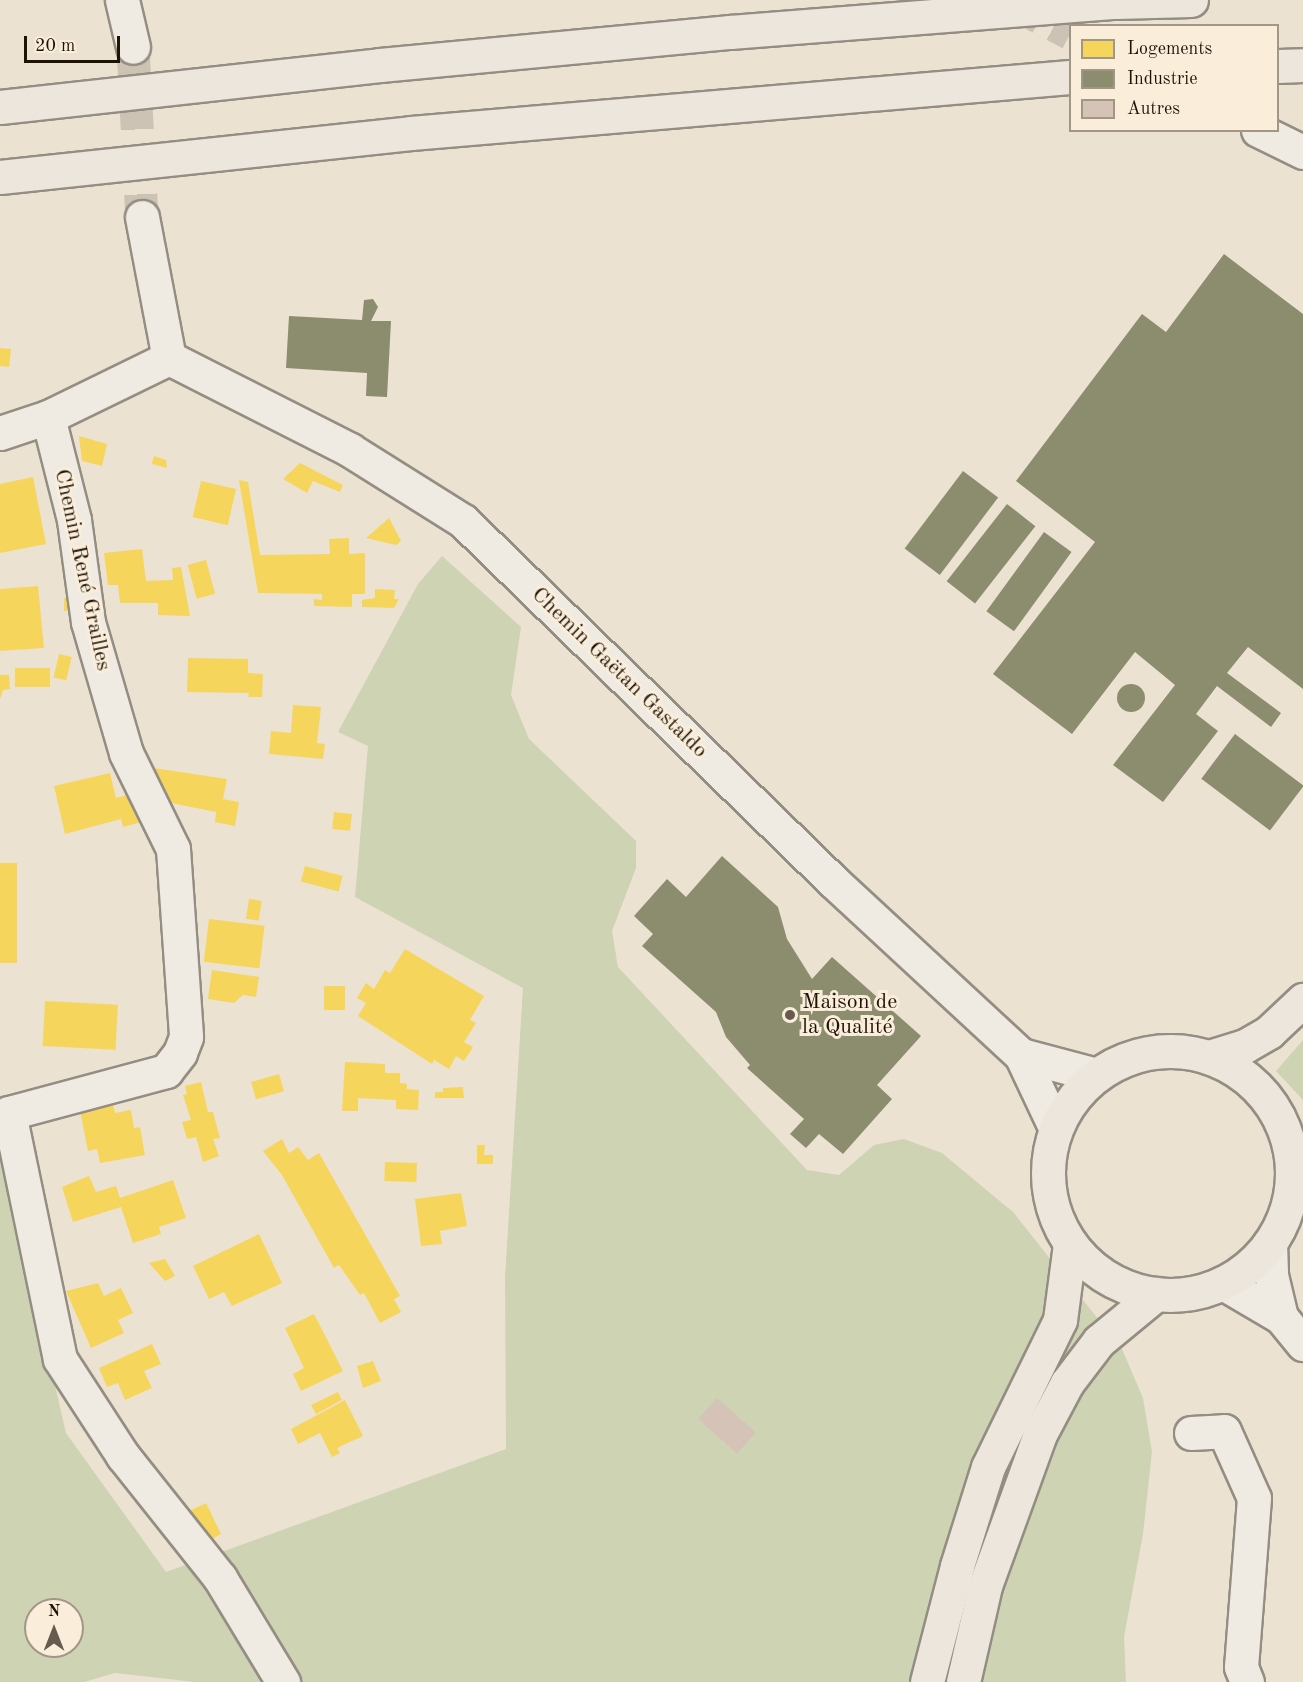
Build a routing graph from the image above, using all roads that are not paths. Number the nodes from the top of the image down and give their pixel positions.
1 (122, 0) edge
2 (898, 0) edge
3 (1191, 0) edge
4 (730, 32) junction
5 (133, 46) tunnel mouth
6 (1303, 65) edge
7 (1279, 66) edge
8 (1069, 77) edge
9 (0, 107) edge
10 (1262, 132) edge
11 (1303, 152) edge
12 (0, 177) edge
13 (142, 217) tunnel mouth
14 (169, 358) junction
15 (48, 417) junction
16 (0, 433) edge
17 (1303, 1000) edge
18 (1021, 1055) junction
19 (1209, 1057) junction
20 (1096, 1075) junction
21 (5, 1102) edge
22 (1056, 1127) junction
23 (1270, 1243) junction
24 (1070, 1244) junction
25 (1223, 1282) junction
26 (1156, 1294) junction
27 (1281, 1317) junction
28 (1303, 1344) edge
29 (1191, 1433) dead end
30 (283, 1682) edge
31 (927, 1682) edge
32 (963, 1682) edge
33 (1247, 1682) edge

1 - 5 street
2 - 4 main road
3 - 4 main road
4 - 9 main road
6 - 7 main road
8 - 12 main road
10 - 11 street
13 - 14 street
14 - 15 street
14 - 18 street, Chemin Gaëtan Gastaldo
15 - 16 street
15 - 21 street, Chemin René Grailles
17 - 19 main road
18 - 20 street, Chemin Gaëtan Gastaldo
18 - 22 street, Chemin Gaëtan Gastaldo
19 - 20 main road
19 - 23 main road
20 - 22 main road
21 - 30 street, Chemin René Grailles
22 - 24 main road
23 - 25 main road
23 - 27 street
24 - 26 main road
24 - 31 main road
25 - 26 main road
25 - 27 street
26 - 32 main road
27 - 28 street
29 - 33 street

